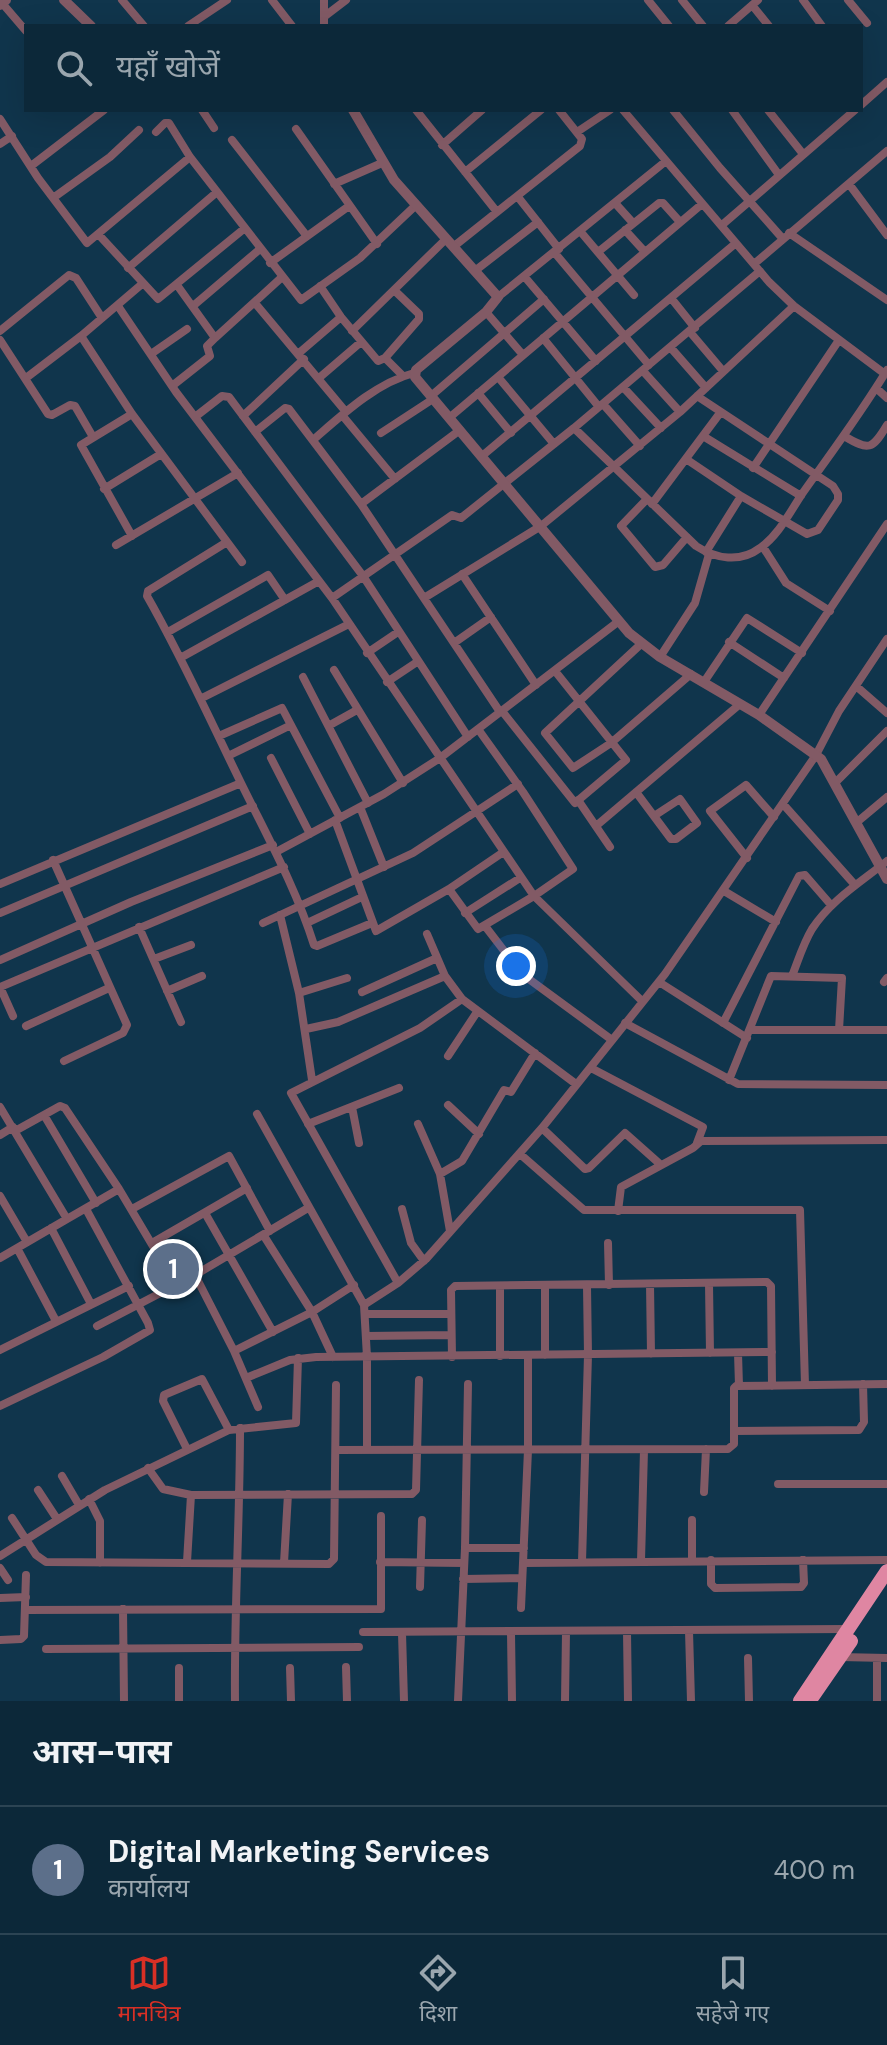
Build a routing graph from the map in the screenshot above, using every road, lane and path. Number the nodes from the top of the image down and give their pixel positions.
1 (64, 0) edge
2 (122, 0) edge
3 (227, 0) edge
4 (272, 0) edge
5 (324, 0) edge
6 (346, 0) edge
7 (648, 0) edge
8 (682, 0) edge
9 (803, 0) edge
10 (848, 0) edge
11 (755, 2) edge
12 (3, 3) edge
13 (325, 16) junction
14 (867, 23) dead end
15 (89, 24) edge
16 (142, 24) edge
17 (191, 24) edge
18 (290, 24) edge
19 (324, 24) edge
20 (667, 24) edge
21 (701, 24) edge
22 (730, 24) edge
23 (768, 24) edge
24 (821, 24) edge
25 (24, 29) edge
26 (887, 82) edge
27 (863, 103) edge
28 (101, 112) edge
29 (203, 112) edge
30 (354, 112) edge
31 (417, 112) edge
32 (480, 112) edge
33 (539, 112) edge
34 (561, 112) edge
35 (607, 112) edge
36 (625, 112) edge
37 (675, 112) edge
38 (733, 112) edge
39 (770, 112) edge
40 (838, 112) edge
41 (853, 112) edge
42 (844, 120) junction
43 (1, 122) edge
44 (214, 128) dead end
45 (296, 129) dead end
46 (139, 130) dead end
47 (156, 132) dead end
48 (577, 132) junction
49 (12, 136) junction
50 (232, 140) dead end
51 (0, 144) edge
52 (442, 145) junction
53 (887, 151) edge
54 (803, 154) junction
55 (190, 157) junction
56 (666, 161) junction
57 (382, 163) junction
58 (31, 166) junction
59 (465, 172) junction
60 (779, 175) junction
61 (334, 184) junction
62 (849, 184) junction
63 (217, 192) junction
64 (518, 197) junction
65 (53, 198) junction
66 (749, 201) junction
67 (615, 203) junction
68 (702, 204) junction
69 (349, 206) junction
70 (415, 206) junction
71 (497, 212) junction
72 (538, 222) junction
73 (680, 222) junction
74 (633, 223) junction
75 (722, 225) junction
76 (245, 228) junction
77 (625, 230) junction
78 (580, 231) junction
79 (99, 235) junction
80 (306, 235) junction
81 (887, 235) edge
82 (786, 236) junction
83 (450, 243) junction
84 (736, 243) junction
85 (377, 244) junction
86 (260, 249) junction
87 (556, 250) junction
88 (598, 252) junction
89 (645, 252) junction
90 (270, 263) junction
91 (128, 268) junction
92 (757, 268) junction
93 (476, 270) junction
94 (524, 276) junction
95 (617, 276) junction
96 (281, 278) junction
97 (142, 284) junction
98 (177, 285) junction
99 (320, 286) junction
100 (394, 290) junction
101 (634, 295) dead end
102 (498, 297) junction
103 (592, 297) junction
104 (671, 298) junction
105 (544, 299) junction
106 (887, 300) edge
107 (255, 303) junction
108 (118, 306) junction
109 (193, 306) junction
110 (794, 306) junction
111 (486, 312) junction
112 (341, 317) junction
113 (102, 318) junction
114 (563, 321) junction
115 (187, 329) dead end
116 (692, 330) junction
117 (0, 331) edge
118 (352, 331) junction
119 (504, 333) junction
120 (81, 336) junction
121 (625, 337) junction
122 (215, 338) junction
123 (543, 338) junction
124 (0, 340) edge
125 (839, 340) junction
126 (361, 342) junction
127 (671, 348) junction
128 (151, 354) junction
129 (523, 355) junction
130 (301, 356) junction
131 (385, 358) junction
132 (596, 361) junction
133 (646, 368) junction
134 (723, 371) junction
135 (886, 372) edge
136 (409, 375) junction
137 (498, 377) junction
138 (26, 378) junction
139 (319, 378) junction
140 (576, 378) junction
141 (172, 386) junction
142 (623, 387) junction
143 (706, 388) junction
144 (876, 388) junction
145 (478, 393) junction
146 (697, 396) junction
147 (432, 398) junction
148 (887, 398) edge
149 (601, 405) junction
150 (680, 412) junction
151 (720, 413) junction
152 (132, 414) junction
153 (344, 414) junction
154 (243, 416) junction
155 (195, 417) junction
156 (531, 417) junction
157 (449, 418) junction
158 (887, 425) edge
159 (574, 428) junction
160 (661, 428) junction
161 (460, 430) junction
162 (255, 432) junction
163 (381, 433) dead end
164 (511, 433) junction
165 (703, 436) junction
166 (844, 436) junction
167 (93, 437) junction
168 (313, 440) junction
169 (554, 444) junction
170 (769, 444) junction
171 (640, 446) junction
172 (161, 454) junction
173 (482, 456) junction
174 (686, 459) junction
175 (615, 467) junction
176 (753, 468) junction
177 (238, 473) junction
178 (815, 475) junction
179 (395, 479) junction
180 (505, 484) junction
181 (104, 489) junction
182 (741, 496) junction
183 (801, 496) junction
184 (196, 499) junction
185 (650, 501) junction
186 (361, 504) junction
187 (784, 521) junction
188 (887, 524) edge
189 (541, 526) junction
190 (132, 536) junction
191 (687, 537) junction
192 (227, 542) junction
193 (116, 545) dead end
194 (763, 547) junction
195 (707, 553) junction
196 (393, 554) junction
197 (242, 562) dead end
198 (462, 574) junction
199 (363, 576) junction
200 (319, 581) junction
201 (332, 598) junction
202 (424, 598) junction
203 (285, 600) junction
204 (830, 611) junction
205 (491, 617) junction
206 (619, 621) junction
207 (349, 624) junction
208 (168, 632) junction
209 (398, 632) junction
210 (729, 642) junction
211 (454, 643) junction
212 (886, 643) edge
213 (641, 644) junction
214 (367, 653) junction
215 (802, 653) junction
216 (182, 657) junction
217 (660, 657) junction
218 (417, 662) junction
219 (334, 670) dead end
220 (555, 671) junction
221 (691, 674) junction
222 (303, 677) dead end
223 (784, 678) junction
224 (387, 682) junction
225 (704, 682) junction
226 (536, 685) junction
227 (856, 686) junction
228 (202, 698) junction
229 (579, 702) junction
230 (740, 704) junction
231 (357, 710) junction
232 (501, 712) junction
233 (887, 713) edge
234 (759, 715) junction
235 (291, 725) junction
236 (330, 725) junction
237 (478, 729) junction
238 (887, 731) edge
239 (219, 736) junction
240 (468, 737) junction
241 (611, 743) junction
242 (816, 755) junction
243 (228, 756) junction
244 (271, 758) dead end
245 (440, 758) junction
246 (241, 783) junction
247 (403, 783) junction
248 (835, 783) junction
249 (518, 784) junction
250 (636, 792) junction
251 (887, 797) edge
252 (578, 800) junction
253 (783, 804) junction
254 (364, 805) junction
255 (253, 806) junction
256 (476, 813) junction
257 (654, 816) junction
258 (774, 817) junction
259 (337, 819) junction
260 (856, 823) junction
261 (596, 826) junction
262 (310, 834) junction
263 (610, 847) dead end
264 (274, 848) junction
265 (502, 853) junction
266 (747, 858) junction
267 (53, 860) junction
268 (883, 864) edge
269 (284, 867) junction
270 (384, 867) junction
271 (520, 878) junction
272 (887, 879) edge
273 (356, 881) junction
274 (0, 884) edge
275 (63, 885) junction
276 (855, 885) junction
277 (449, 889) junction
278 (724, 891) junction
279 (534, 896) junction
280 (362, 897) junction
281 (831, 905) junction
282 (301, 906) junction
283 (0, 913) edge
284 (465, 913) junction
285 (280, 915) junction
286 (776, 922) junction
287 (263, 923) dead end
288 (307, 923) junction
289 (372, 923) junction
290 (81, 925) junction
291 (485, 926) junction
292 (139, 927) junction
293 (427, 934) dead end
294 (191, 945) dead end
295 (91, 948) junction
296 (437, 958) junction
297 (154, 959) junction
298 (0, 960) edge
299 (202, 976) dead end
300 (445, 976) junction
301 (792, 976) junction
302 (347, 978) dead end
303 (659, 982) junction
304 (0, 987) edge
305 (109, 988) junction
306 (167, 991) junction
307 (362, 992) dead end
308 (299, 993) junction
309 (462, 999) junction
310 (642, 1001) junction
311 (477, 1012) junction
312 (13, 1016) dead end
313 (181, 1022) dead end
314 (625, 1023) junction
315 (723, 1023) junction
316 (26, 1026) dead end
317 (306, 1029) junction
318 (839, 1030) junction
319 (887, 1030) edge
320 (749, 1034) junction
321 (612, 1040) junction
322 (535, 1053) junction
323 (448, 1056) dead end
324 (64, 1061) dead end
325 (591, 1068) junction
326 (312, 1080) junction
327 (729, 1080) junction
328 (576, 1084) junction
329 (887, 1085) edge
330 (399, 1088) dead end
331 (448, 1105) dead end
332 (0, 1107) edge
333 (352, 1107) junction
334 (257, 1114) dead end
335 (44, 1115) junction
336 (308, 1124) junction
337 (418, 1124) dead end
338 (542, 1128) junction
339 (14, 1129) junction
340 (479, 1134) junction
341 (0, 1135) edge
342 (887, 1140) edge
343 (359, 1143) dead end
344 (697, 1143) junction
345 (520, 1154) junction
346 (661, 1165) junction
347 (440, 1174) junction
348 (247, 1188) junction
349 (119, 1189) junction
350 (0, 1196) edge
351 (96, 1203) junction
352 (308, 1208) junction
353 (86, 1209) junction
354 (132, 1209) junction
355 (402, 1209) dead end
356 (618, 1211) junction
357 (205, 1213) junction
358 (67, 1219) junction
359 (51, 1228) junction
360 (450, 1231) junction
361 (267, 1234) junction
362 (27, 1242) junction
363 (152, 1243) junction
364 (608, 1243) dead end
365 (17, 1248) junction
366 (229, 1256) junction
367 (0, 1258) edge
368 (424, 1261) junction
369 (195, 1275) junction
370 (398, 1283) junction
371 (650, 1284) junction
372 (709, 1284) junction
373 (176, 1285) junction
374 (354, 1285) junction
375 (609, 1285) junction
376 (129, 1286) junction
377 (500, 1286) junction
378 (545, 1286) junction
379 (587, 1286) junction
380 (91, 1304) junction
381 (139, 1305) junction
382 (365, 1310) junction
383 (312, 1312) junction
384 (451, 1314) junction
385 (56, 1321) junction
386 (97, 1326) dead end
387 (273, 1332) junction
388 (451, 1335) junction
389 (366, 1336) junction
390 (0, 1350) edge
391 (234, 1351) junction
392 (772, 1352) junction
393 (710, 1353) junction
394 (738, 1353) junction
395 (651, 1354) junction
396 (528, 1355) junction
397 (545, 1355) junction
398 (588, 1355) junction
399 (500, 1356) junction
400 (333, 1357) junction
401 (367, 1357) junction
402 (452, 1357) junction
403 (298, 1358) junction
404 (246, 1378) junction
405 (419, 1380) dead end
406 (468, 1384) dead end
407 (863, 1384) junction
408 (887, 1384) edge
409 (336, 1385) dead end
410 (805, 1385) junction
411 (739, 1386) junction
412 (772, 1386) junction
413 (0, 1406) edge
414 (258, 1407) dead end
415 (240, 1428) junction
416 (229, 1430) junction
417 (734, 1431) junction
418 (187, 1449) junction
419 (367, 1449) junction
420 (417, 1449) junction
421 (466, 1449) junction
422 (706, 1449) junction
423 (336, 1450) junction
424 (528, 1450) junction
425 (585, 1450) junction
426 (644, 1450) junction
427 (148, 1468) junction
428 (62, 1476) dead end
429 (778, 1484) dead end
430 (887, 1484) edge
431 (38, 1490) dead end
432 (704, 1492) dead end
433 (240, 1494) junction
434 (288, 1494) junction
435 (191, 1495) junction
436 (336, 1495) junction
437 (89, 1499) junction
438 (79, 1505) junction
439 (381, 1516) dead end
440 (12, 1518) dead end
441 (57, 1519) junction
442 (422, 1520) dead end
443 (692, 1520) dead end
444 (25, 1539) junction
445 (465, 1548) junction
446 (524, 1548) junction
447 (0, 1556) edge
448 (692, 1560) junction
449 (711, 1560) junction
450 (803, 1560) junction
451 (887, 1560) edge
452 (641, 1561) junction
453 (187, 1562) junction
454 (380, 1562) junction
455 (582, 1562) junction
456 (100, 1563) junction
457 (236, 1563) junction
458 (284, 1563) junction
459 (464, 1563) junction
460 (523, 1563) junction
461 (421, 1564) junction
462 (0, 1568) edge
463 (887, 1571) edge
464 (26, 1575) dead end
465 (522, 1578) junction
466 (463, 1579) junction
467 (8, 1580) dead end
468 (420, 1587) dead end
469 (887, 1587) edge
470 (26, 1597) junction
471 (0, 1598) edge
472 (521, 1608) dead end
473 (123, 1609) junction
474 (25, 1610) junction
475 (234, 1610) junction
476 (847, 1629) junction
477 (689, 1631) junction
478 (363, 1632) dead end
479 (566, 1632) junction
480 (627, 1632) junction
481 (402, 1633) junction
482 (460, 1633) junction
483 (511, 1633) junction
484 (0, 1640) edge
485 (359, 1647) dead end
486 (234, 1648) junction
487 (46, 1649) dead end
488 (123, 1649) junction
489 (840, 1657) junction
490 (748, 1658) dead end
491 (882, 1658) edge
492 (346, 1667) dead end
493 (179, 1668) dead end
494 (290, 1668) dead end
495 (124, 1701) edge
496 (179, 1701) edge
497 (235, 1701) edge
498 (291, 1701) edge
499 (347, 1701) edge
500 (404, 1701) edge
501 (458, 1701) edge
502 (512, 1701) edge
503 (565, 1701) edge
504 (628, 1701) edge
505 (691, 1701) edge
506 (749, 1701) edge
507 (800, 1701) edge
508 (811, 1701) edge
509 (877, 1701) edge

1 - 15 street
2 - 16 street
3 - 17 street
4 - 18 street
5 - 13 street
6 - 13 street
7 - 20 street
8 - 21 street
9 - 24 street
10 - 14 street
11 - 22 street
11 - 23 street
12 - 25 street
13 - 19 street
26 - 27 street
28 - 58 street
29 - 44 street
30 - 57 street
31 - 52 street
32 - 52 street
33 - 59 street
34 - 48 street
35 - 48 street
36 - 56 street
37 - 66 street
38 - 60 street
39 - 54 street
40 - 42 street
41 - 42 street
42 - 54 street
43 - 49 street
45 - 61 street
46 - 65 street
47 - 55 street
48 - 64 street
49 - 51 street
49 - 58 street
50 - 80 street
52 - 59 street
53 - 62 street
54 - 60 street
55 - 63 street
55 - 79 street
56 - 67 street
56 - 68 street
57 - 61 street
57 - 70 street
58 - 65 street
59 - 71 street
60 - 66 street
61 - 69 street
62 - 81 street
62 - 82 street
63 - 76 street
63 - 91 street
64 - 71 street
64 - 72 street
65 - 79 street
66 - 75 street
66 - 82 street
67 - 74 street
67 - 78 street
68 - 73 street
68 - 75 street
69 - 80 street
69 - 85 street
70 - 83 street
70 - 85 street
71 - 83 street
72 - 87 street
72 - 93 street
73 - 74 street
73 - 89 street
74 - 77 street
75 - 84 street
76 - 86 street
76 - 98 street
77 - 88 street
77 - 89 street
78 - 87 street
78 - 88 street
79 - 91 street
80 - 90 street
82 - 92 street
82 - 106 street
83 - 93 street
83 - 100 street
84 - 92 street
84 - 104 street
85 - 99 street
86 - 90 street
86 - 109 street
87 - 94 street
87 - 103 street
88 - 95 street
89 - 95 street
90 - 96 street
91 - 97 street
92 - 110 street
92 - 116 street
93 - 102 street
94 - 102 street
94 - 105 street
95 - 101 street
95 - 103 street
96 - 99 street
96 - 107 street
97 - 98 street
97 - 108 street
98 - 109 street
99 - 112 street
100 - 118 street
100 - 131 street
102 - 111 street
103 - 114 street
103 - 121 street
104 - 116 street
104 - 121 street
105 - 114 street
105 - 119 street
107 - 122 street
107 - 130 street
108 - 113 street
108 - 128 street
109 - 122 street
110 - 125 street
110 - 134 street
111 - 119 street
111 - 136 street
112 - 118 street
112 - 130 street
113 - 117 street
113 - 120 street
114 - 123 street
114 - 132 street
115 - 128 street
116 - 127 street
116 - 134 street
118 - 126 street
119 - 129 street
119 - 147 street
120 - 138 street
120 - 152 street
121 - 132 street
121 - 133 street
122 - 141 street
123 - 129 street
123 - 140 street
124 - 138 street
125 - 135 street
125 - 170 street
126 - 131 street
126 - 139 street
127 - 133 street
127 - 143 street
128 - 141 street
129 - 137 street
130 - 139 street
130 - 154 street
131 - 136 street
132 - 140 street
133 - 142 street
133 - 150 street
134 - 143 street
135 - 144 street
136 - 147 street
136 - 153 street
137 - 145 street
137 - 156 street
138 - 167 street
139 - 153 street
140 - 149 street
140 - 156 street
141 - 155 street
142 - 149 street
142 - 160 street
143 - 146 street
144 - 148 street
144 - 166 street
145 - 157 street
145 - 164 street
146 - 150 street
146 - 151 street
147 - 157 street
147 - 163 street
149 - 159 street
149 - 171 street
150 - 160 street
151 - 165 street
151 - 170 street
152 - 167 street
152 - 172 street
153 - 168 street
153 - 179 street
154 - 155 street
154 - 162 street
155 - 177 street
156 - 164 street
156 - 169 street
157 - 161 street
158 - 166 street
159 - 169 street
159 - 175 street
160 - 171 street
161 - 173 street
161 - 179 street
162 - 168 street
162 - 199 street
164 - 173 street
165 - 174 street
165 - 176 street
166 - 178 street
167 - 181 street
168 - 186 street
169 - 180 street
170 - 176 street
170 - 178 street
171 - 175 street
172 - 181 street
172 - 184 street
173 - 180 street
174 - 182 street
174 - 185 street
175 - 185 street
175 - 189 street
176 - 183 street
177 - 184 street
177 - 200 street
178 - 183 street
178 - 187 street
179 - 186 street
180 - 189 street
180 - 196 street
181 - 190 street
182 - 187 street
182 - 195 street
183 - 187 street
184 - 190 street
184 - 192 street
185 - 191 street
185 - 191 street
186 - 196 street
187 - 194 street
188 - 204 street
189 - 198 street
189 - 206 street
190 - 193 street
191 - 195 street
192 - 197 street
192 - 208 street
194 - 195 street
194 - 204 street
195 - 217 street
196 - 199 street
196 - 202 street
198 - 202 street
198 - 205 street
199 - 201 street
199 - 209 street
200 - 201 street
200 - 203 street
201 - 207 street
202 - 211 street
203 - 208 street
203 - 216 street
204 - 215 street
205 - 211 street
205 - 226 street
206 - 213 street
206 - 220 street
207 - 214 street
207 - 228 street
208 - 216 street
209 - 214 street
209 - 218 street
210 - 215 street
210 - 223 street
210 - 225 street
211 - 232 street
212 - 227 street
213 - 217 street
213 - 229 street
214 - 224 street
215 - 223 street
216 - 228 street
217 - 221 street
218 - 224 street
218 - 240 street
219 - 231 street
220 - 226 street
220 - 229 street
221 - 225 street
221 - 241 street
222 - 236 street
223 - 234 street
224 - 245 street
225 - 230 street
226 - 232 street
227 - 233 street
227 - 242 street
228 - 239 street
229 - 241 street
229 - 241 street
230 - 234 street
230 - 250 street
231 - 236 street
231 - 247 street
232 - 237 street
232 - 252 street
234 - 242 street
235 - 239 street
235 - 243 street
235 - 259 street
236 - 254 street
237 - 240 street
237 - 249 street
238 - 248 street
239 - 243 street
240 - 245 street
241 - 252 street
242 - 248 street
242 - 253 street
243 - 246 street
244 - 262 street
245 - 247 street
245 - 256 street
246 - 255 street
246 - 267 street
247 - 254 street
248 - 260 street
249 - 256 street
249 - 279 street
250 - 257 street
250 - 261 street
251 - 260 street
252 - 261 street
253 - 258 street
253 - 276 street
254 - 259 street
254 - 270 street
255 - 264 street
255 - 275 street
256 - 265 street
256 - 270 street
257 - 257 street
258 - 266 street
258 - 266 street
259 - 262 street
259 - 273 street
260 - 268 street
261 - 263 street
262 - 264 street
264 - 269 street
264 - 290 street
265 - 271 street
265 - 277 street
266 - 278 street
267 - 274 street
267 - 275 street
268 - 272 street
268 - 276 street
269 - 282 street
269 - 292 street
270 - 273 street
271 - 279 street
271 - 284 street
273 - 280 street
273 - 282 street
275 - 283 street
275 - 290 street
276 - 281 street
277 - 284 street
277 - 289 street
278 - 286 street
278 - 303 street
279 - 291 street
279 - 310 street
280 - 288 street
280 - 289 street
281 - 286 street
281 - 301 street
282 - 285 street
282 - 288 street
284 - 291 street
285 - 287 street
285 - 308 street
286 - 315 street
288 - 289 street
290 - 295 street
290 - 298 street
291 - 321 street
292 - 295 street
292 - 297 street
293 - 296 street
294 - 297 street
295 - 304 street
295 - 305 street
296 - 300 street
296 - 307 street
297 - 306 street
299 - 306 street
300 - 309 street
300 - 317 street
301 - 318 street
301 - 320 street
302 - 308 street
303 - 310 street
303 - 315 street
304 - 312 street
305 - 316 street
305 - 324 street
306 - 313 street
308 - 317 street
309 - 311 street
309 - 326 street
310 - 314 street
311 - 322 street
311 - 323 street
314 - 321 street
314 - 327 street
315 - 320 street
317 - 326 street
318 - 319 street
318 - 320 street
320 - 327 street
321 - 325 street
322 - 328 street
322 - 340 street
325 - 328 street
325 - 344 street
326 - 336 street
327 - 329 street
328 - 338 street
330 - 333 street
331 - 340 street
332 - 339 street
333 - 336 street
333 - 343 street
334 - 352 street
335 - 339 street
335 - 349 street
335 - 351 street
336 - 370 street
337 - 347 street
338 - 345 street
338 - 346 street
339 - 341 street
339 - 358 street
340 - 347 street
342 - 344 street
344 - 346 street
345 - 356 street
345 - 360 street
346 - 356 street
347 - 360 street
348 - 354 street
348 - 357 street
348 - 361 street
349 - 351 street
349 - 354 street
350 - 362 street
351 - 353 street
352 - 361 street
352 - 374 street
353 - 358 street
353 - 376 street
354 - 363 street
355 - 368 street
356 - 410 street
357 - 363 street
357 - 366 street
358 - 359 street
359 - 362 street
359 - 380 street
360 - 368 street
361 - 366 street
361 - 383 street
362 - 365 street
363 - 373 street
364 - 375 street
365 - 367 street
365 - 385 street
366 - 369 street
366 - 387 street
368 - 370 street
369 - 373 street
369 - 391 street
370 - 382 street
371 - 372 street
371 - 375 street
371 - 395 street
372 - 392 street
372 - 393 street
373 - 381 street
374 - 382 street
374 - 383 street
375 - 379 street
376 - 380 street
376 - 381 street
377 - 378 street
377 - 384 street
377 - 399 street
378 - 379 street
378 - 397 street
379 - 398 street
380 - 385 street
381 - 386 street
381 - 413 street
382 - 384 street
382 - 389 street
383 - 387 street
383 - 400 street
384 - 388 street
385 - 390 street
387 - 391 street
388 - 389 street
388 - 402 street
389 - 401 street
391 - 404 street
392 - 394 street
392 - 412 street
393 - 394 street
393 - 395 street
394 - 411 street
395 - 398 street
396 - 397 street
396 - 399 street
396 - 424 street
397 - 398 street
398 - 425 street
399 - 402 street
400 - 401 street
400 - 403 street
401 - 402 street
401 - 419 street
403 - 404 street
403 - 415 street
404 - 414 street
405 - 420 street
406 - 421 street
407 - 408 street
407 - 410 street
407 - 417 street
409 - 423 street
410 - 412 street
411 - 412 street
411 - 417 street
415 - 416 street
415 - 433 street
416 - 418 street
416 - 418 street
417 - 422 street
418 - 427 street
419 - 420 street
419 - 423 street
420 - 421 street
420 - 436 street
421 - 424 street
421 - 445 street
422 - 426 street
422 - 432 street
423 - 436 street
424 - 425 street
424 - 446 street
425 - 426 street
425 - 455 street
426 - 452 street
427 - 435 street
427 - 437 street
428 - 438 street
429 - 430 street
431 - 441 street
433 - 434 street
433 - 435 street
433 - 457 street
434 - 436 street
434 - 458 street
435 - 453 street
436 - 458 street
437 - 438 street
437 - 456 street
438 - 441 street
439 - 454 street
440 - 444 street
441 - 444 street
442 - 461 street
443 - 448 street
444 - 447 street
444 - 456 street
445 - 446 street
445 - 459 street
446 - 460 street
448 - 449 street
448 - 452 street
449 - 450 street
449 - 450 street
450 - 451 street
452 - 455 street
453 - 456 street
453 - 457 street
454 - 461 street
454 - 475 street
455 - 460 street
457 - 458 street
457 - 475 street
459 - 461 street
459 - 466 street
460 - 465 street
461 - 468 street
462 - 467 street
463 - 476 highway
464 - 470 street
465 - 466 street
465 - 472 street
466 - 482 street
469 - 489 highway
470 - 471 street
470 - 474 street
473 - 474 street
473 - 475 street
473 - 488 street
474 - 484 street
475 - 486 street
476 - 477 street
476 - 507 highway
477 - 480 street
477 - 505 street
478 - 481 street
479 - 480 street
479 - 483 street
479 - 503 street
480 - 504 street
481 - 482 street
481 - 500 street
482 - 483 street
482 - 501 street
483 - 502 street
485 - 486 street
486 - 488 street
486 - 497 street
487 - 488 street
488 - 495 street
489 - 491 street
489 - 508 highway
490 - 506 street
491 - 509 street
492 - 499 street
493 - 496 street
494 - 498 street

